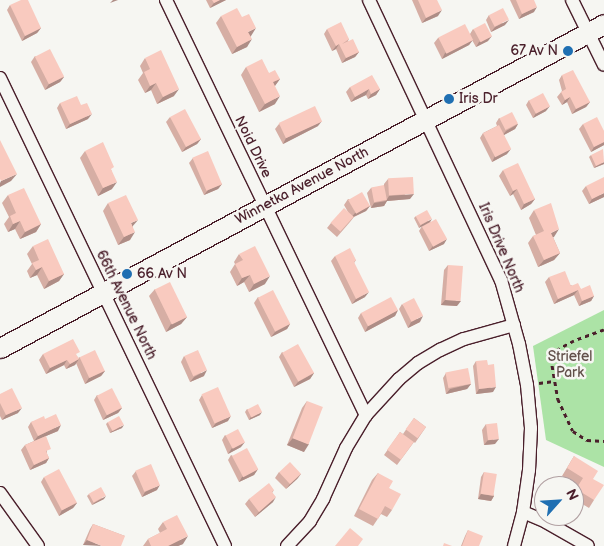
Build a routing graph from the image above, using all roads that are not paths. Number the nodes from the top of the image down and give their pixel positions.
1 (166, 0) edge
2 (369, 0) edge
3 (572, 0) edge
4 (596, 28) edge
5 (604, 65) edge
6 (0, 78) edge
7 (426, 119) junction
8 (265, 206) junction
9 (103, 293) junction
10 (514, 325) junction
11 (0, 348) edge
12 (366, 415) junction
13 (0, 493) edge
14 (523, 512) junction
15 (38, 546) edge
16 (225, 546) edge
17 (287, 546) edge
18 (514, 546) edge
19 (588, 546) edge

1 - 8 street, Noid Drive
2 - 7 street, Iris Drive North
3 - 4 street
4 - 5 street
4 - 7 street, Winnetka Avenue North
6 - 9 street, 66th Avenue North
7 - 8 street, Winnetka Avenue North
7 - 10 street, Iris Drive North
8 - 9 street, Winnetka Avenue North
8 - 12 street, Noid Drive
9 - 11 street, Winnetka Avenue North
9 - 16 street, 66th Avenue North
10 - 12 street
10 - 14 street, Iris Drive North
12 - 17 street
13 - 15 street
14 - 18 street, Iris Drive North
14 - 19 street

